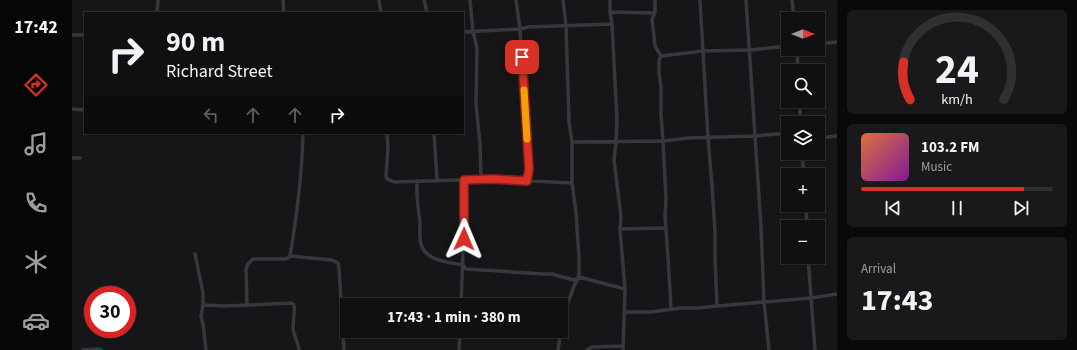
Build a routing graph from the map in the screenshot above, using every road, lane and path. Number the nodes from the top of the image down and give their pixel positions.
1 (158, 0) edge
2 (283, 0) edge
3 (379, 0) edge
4 (424, 0) edge
5 (470, 0) edge
6 (516, 0) edge
7 (563, 0) edge
8 (610, 0) edge
9 (654, 0) edge
10 (700, 0) edge
11 (746, 0) edge
12 (792, 0) edge
13 (157, 12) edge
14 (284, 12) edge
15 (380, 12) edge
16 (427, 12) edge
17 (610, 12) junction
18 (793, 12) edge
19 (655, 13) junction
20 (612, 24) junction
21 (566, 26) junction
22 (520, 29) junction
23 (464, 32) edge
24 (473, 32) junction
25 (72, 35) edge
26 (84, 35) edge
27 (837, 42) edge
28 (825, 43) edge
29 (781, 47) edge
30 (750, 50) junction
31 (703, 51) junction
32 (661, 56) junction
33 (72, 109) edge
34 (84, 110) edge
35 (303, 134) edge
36 (387, 134) edge
37 (434, 134) edge
38 (781, 134) edge
39 (755, 136) junction
40 (837, 136) edge
41 (825, 137) edge
42 (708, 138) junction
43 (663, 141) junction
44 (572, 142) junction
45 (616, 142) junction
46 (72, 158) edge
47 (80, 158) dead end
48 (437, 180) junction
49 (464, 180) junction
50 (481, 180) junction
51 (417, 181) junction
52 (527, 181) junction
53 (572, 183) junction
54 (666, 228) junction
55 (620, 229) junction
56 (195, 254) dead end
57 (290, 256) junction
58 (809, 264) edge
59 (463, 265) junction
60 (579, 277) junction
61 (624, 289) junction
62 (837, 294) edge
63 (461, 298) edge
64 (811, 298) junction
65 (764, 302) junction
66 (568, 303) edge
67 (203, 305) junction
68 (247, 305) junction
69 (718, 306) junction
70 (671, 309) junction
71 (624, 312) junction
72 (460, 338) edge
73 (560, 338) edge
74 (623, 348) edge
75 (83, 350) edge
76 (101, 350) edge
77 (206, 350) edge
78 (299, 350) edge
79 (344, 350) edge
80 (459, 350) edge
81 (558, 350) edge
82 (587, 350) edge
83 (769, 350) edge
84 (815, 350) edge

1 - 13 street
2 - 14 street
3 - 15 street
4 - 16 street
5 - 24 street
6 - 22 street
7 - 21 street
8 - 17 street
9 - 19 street
10 - 31 street
11 - 30 street
12 - 18 street
17 - 19 street
17 - 20 street
19 - 32 street
20 - 21 street
20 - 45 street
21 - 22 street
21 - 44 street
22 - 24 street
22 - 52 street
23 - 24 street
24 - 50 street
25 - 26 street
27 - 28 street
29 - 30 street
30 - 31 street
30 - 39 street
31 - 32 street
31 - 42 street
32 - 43 street
33 - 34 street
35 - 57 street
36 - 51 street
37 - 48 street
38 - 39 street
39 - 42 street
39 - 65 street
40 - 41 street
42 - 43 street
42 - 69 street
43 - 45 street
43 - 54 street
44 - 45 street
44 - 53 street
45 - 55 street
46 - 47 street
48 - 49 street
48 - 51 street
49 - 50 street
49 - 59 street
50 - 52 street
51 - 59 street
52 - 53 street
53 - 60 street
54 - 55 street
54 - 70 street
55 - 61 street
56 - 67 street
57 - 68 street
57 - 79 street
58 - 64 street
59 - 60 street
59 - 63 street
60 - 61 street
60 - 66 street
61 - 71 street
62 - 64 street
64 - 65 street
64 - 84 street
65 - 69 street
65 - 83 street
67 - 68 street
67 - 77 street
68 - 78 street
69 - 70 street
70 - 71 street
71 - 74 street
72 - 80 street
73 - 81 street
74 - 82 street
75 - 76 street

